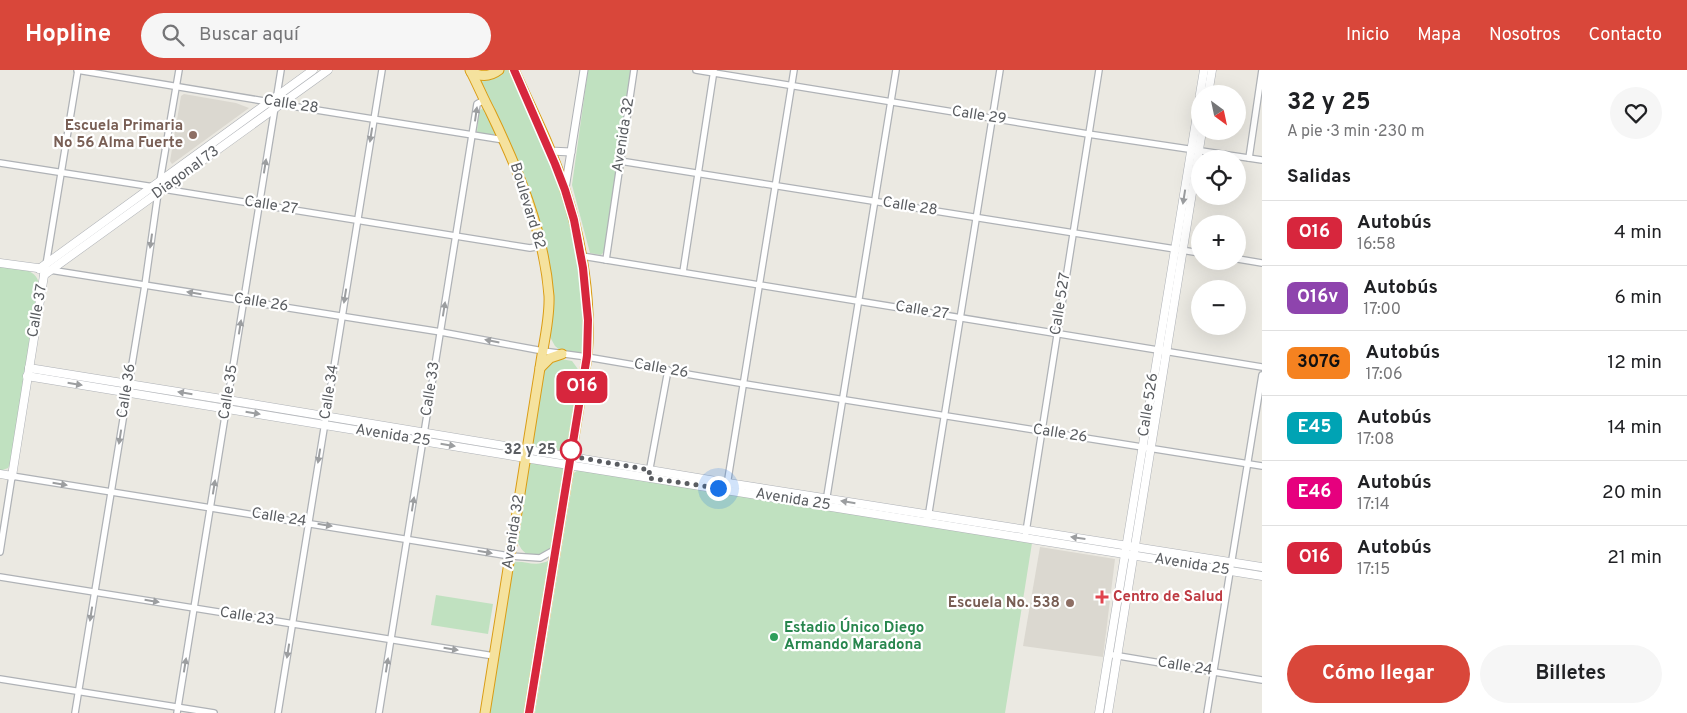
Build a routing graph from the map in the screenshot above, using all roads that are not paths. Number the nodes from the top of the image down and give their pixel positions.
1 (78, 70) edge
2 (180, 70) edge
3 (280, 70) edge
4 (314, 70) edge
5 (328, 70) edge
6 (382, 70) edge
7 (499, 70) edge
8 (514, 70) edge
9 (584, 70) edge
10 (634, 70) edge
11 (696, 70) edge
12 (794, 70) edge
13 (896, 70) edge
14 (1000, 70) edge
15 (1099, 70) edge
16 (1204, 70) edge
17 (1212, 70) edge
18 (1262, 70) edge
19 (471, 71) edge
20 (714, 71) edge
21 (1202, 85) edge
22 (1210, 85) edge
23 (177, 86) junction
24 (791, 86) junction
25 (484, 100) junction
26 (891, 102) junction
27 (275, 103) junction
28 (992, 118) junction
29 (374, 119) junction
30 (1088, 134) junction
31 (473, 135) junction
32 (504, 140) junction
33 (1197, 140) edge
34 (1199, 140) edge
35 (1196, 150) junction
36 (550, 151) junction
37 (571, 152) junction
38 (1246, 158) edge
39 (1249, 158) junction
40 (1262, 160) edge
41 (620, 161) junction
42 (0, 163) edge
43 (61, 172) junction
44 (699, 173) junction
45 (1191, 179) edge
46 (776, 185) junction
47 (158, 188) junction
48 (565, 190) junction
49 (874, 201) junction
50 (259, 204) junction
51 (976, 217) junction
52 (357, 220) junction
53 (1073, 233) junction
54 (456, 236) junction
55 (541, 246) junction
56 (1179, 250) junction
57 (1191, 252) edge
58 (582, 256) junction
59 (606, 260) junction
60 (1246, 260) edge
61 (0, 262) edge
62 (1262, 263) edge
63 (45, 270) junction
64 (683, 272) junction
65 (145, 285) junction
66 (759, 285) junction
67 (244, 301) junction
68 (858, 301) junction
69 (342, 316) junction
70 (960, 318) junction
71 (440, 332) junction
72 (1056, 333) junction
73 (543, 351) junction
74 (1163, 351) junction
75 (562, 354) junction
76 (587, 356) junction
77 (1262, 367) edge
78 (540, 368) junction
79 (668, 370) junction
80 (28, 372) junction
81 (1262, 375) edge
82 (744, 384) junction
83 (128, 389) junction
84 (228, 400) junction
85 (844, 400) junction
86 (226, 409) junction
87 (326, 416) junction
88 (944, 416) junction
89 (324, 425) junction
90 (1042, 431) junction
91 (424, 432) junction
92 (423, 441) junction
93 (1142, 447) junction
94 (1151, 448) junction
95 (526, 454) junction
96 (569, 461) junction
97 (1247, 464) junction
98 (1262, 466) edge
99 (0, 474) edge
100 (649, 474) junction
101 (12, 476) junction
102 (727, 486) junction
103 (111, 492) junction
104 (826, 502) junction
105 (210, 507) junction
106 (928, 519) junction
107 (309, 523) junction
108 (1025, 534) junction
109 (407, 538) junction
110 (556, 549) junction
111 (1125, 550) junction
112 (1134, 551) junction
113 (0, 552) edge
114 (510, 556) junction
115 (1231, 562) junction
116 (1262, 567) edge
117 (1230, 570) junction
118 (1262, 576) edge
119 (0, 577) edge
120 (95, 592) junction
121 (194, 608) junction
122 (292, 624) junction
123 (391, 640) junction
124 (1109, 655) junction
125 (494, 656) junction
126 (1118, 656) junction
127 (1214, 671) junction
128 (0, 679) edge
129 (1262, 680) edge
130 (79, 691) junction
131 (178, 710) edge
132 (76, 713) edge
133 (214, 713) edge
134 (278, 713) edge
135 (379, 713) edge
136 (485, 713) edge
137 (529, 713) edge
138 (1099, 713) edge
139 (1108, 713) edge
140 (1207, 713) edge

1 - 23 street, Calle 28
1 - 43 street, Calle 37
2 - 23 street, Calle 36
3 - 27 street, Calle 35
4 - 27 main road, Diagonal 73
5 - 27 main road, Diagonal 73
6 - 29 street, Calle 34
7 - 19 highway
8 - 36 highway
9 - 37 street
10 - 41 street, Avenida 32
11 - 20 street, Calle 29
12 - 24 street
13 - 26 street
14 - 28 street
15 - 30 street, Calle 527
16 - 21 main road, Calle 526
17 - 22 main road
18 - 39 street
19 - 25 highway, Boulevard 82
20 - 24 street, Calle 29
20 - 44 street
23 - 27 street, Calle 28
23 - 47 street, Calle 36
24 - 26 street, Calle 29
24 - 46 street
31 -> 25 street, Calle 33
25 - 32 highway, Boulevard 82
26 - 28 street, Calle 29
26 - 49 street
27 - 29 street, Calle 28
27 - 47 main road, Diagonal 73
50 -> 27 street, Calle 35
28 - 30 street, Calle 29
28 - 51 street
29 - 31 street, Calle 28
29 -> 52 street, Calle 34
30 - 35 street, Calle 29
30 - 53 street, Calle 527
31 - 32 street, Calle 28
31 - 54 street, Calle 33
32 - 55 highway, Boulevard 82
33 - 35 main road, Calle 526
34 - 35 main road, Calle 526
36 - 37 street
36 - 48 highway
37 - 48 street
38 - 39 street, Calle 29
39 - 40 street, Calle 29
41 - 44 street, Calle 28
41 - 59 street, Avenida 32
42 - 43 street, Calle 27
43 - 47 street, Calle 27
43 - 63 street, Calle 37
44 - 46 street, Calle 28
44 - 64 street
45 - 56 main road, Calle 526
46 - 49 street, Calle 28
46 - 66 street
47 - 50 street, Calle 27
47 - 63 main road, Diagonal 73
47 -> 65 street, Calle 36
48 - 58 highway
49 - 51 street, Calle 28
49 - 68 street
50 - 52 street, Calle 27
50 - 67 street, Calle 35
51 - 53 street, Calle 28
51 - 70 street
52 - 54 street, Calle 27
52 -> 69 street, Calle 34
53 - 56 street, Calle 28
53 - 72 street, Calle 527
54 - 55 street, Calle 27
71 -> 54 street, Calle 33
55 - 73 highway, Boulevard 82
56 - 57 street, Calle 28
56 - 74 main road, Calle 526
58 - 59 street, Calle 27
58 - 76 highway
59 - 64 street, Calle 27
60 - 62 street
61 - 63 main road, Calle 26
63 - 65 street, Calle 26
63 - 80 main road, Calle 37
64 - 66 street, Calle 27
67 -> 65 street, Calle 26
65 - 83 street, Calle 36
66 - 68 street, Calle 27
66 - 82 street
67 - 69 street, Calle 26
84 -> 67 street, Calle 35
68 - 70 street, Calle 27
68 - 85 street
69 - 71 street, Calle 26
69 - 87 street, Calle 34
70 - 72 street, Calle 27
70 - 88 street
73 -> 71 street, Calle 26
71 - 91 street, Calle 33
72 - 74 street, Calle 27
72 - 90 street, Calle 527
73 - 75 street, Calle 26
73 - 78 highway, Avenida 32
74 - 77 street, Calle 27
74 - 93 main road, Calle 526
74 - 94 main road, Calle 526
75 - 76 street, Calle 26
75 - 78 highway
76 - 79 street, Calle 26
76 - 96 highway
78 - 95 highway, Avenida 32
79 - 82 street, Calle 26
79 - 100 street
80 - 83 main road, Avenida 25
80 - 101 main road, Calle 37
81 - 97 street
82 - 85 street, Calle 26
82 - 102 street
84 -> 83 main road, Avenida 25
83 - 86 main road, Avenida 25
83 -> 103 street, Calle 36
84 - 86 street, Calle 35
84 - 87 main road, Avenida 25
85 - 88 street, Calle 26
85 - 104 street
86 -> 89 main road, Avenida 25
105 -> 86 street, Calle 35
87 - 89 street, Calle 34
87 - 91 main road, Avenida 25
88 - 90 street, Calle 26
88 - 106 street
89 - 92 main road, Avenida 25
89 -> 107 street, Calle 34
90 - 93 street, Calle 26
90 - 108 street, Calle 527
91 - 92 street, Calle 33
91 - 95 main road, Avenida 25
92 -> 95 main road, Avenida 25
109 -> 92 street, Calle 33
93 - 94 street, Calle 26
93 - 111 main road, Calle 526
94 - 97 street, Calle 26
94 - 112 main road, Calle 526
95 - 96 main road, Avenida 25
95 - 114 highway, Avenida 32
96 - 100 main road, Avenida 25
96 - 110 highway
97 - 98 street, Calle 26
97 - 115 street
99 - 101 main road, Calle 24
100 - 102 main road, Avenida 25
101 -> 103 street, Calle 24
101 - 113 street, Calle 37
102 - 104 main road, Avenida 25
103 - 105 street, Calle 24
103 - 120 street, Calle 36
104 - 106 main road, Avenida 25
105 - 107 street, Calle 24
105 - 121 street, Calle 35
106 - 108 main road, Avenida 25
107 -> 109 street, Calle 24
107 - 122 street, Calle 34
108 - 111 main road, Avenida 25
109 -> 114 street, Calle 24
109 - 123 street, Calle 33
110 - 114 street, Calle 24
110 - 137 highway
111 - 112 main road, Avenida 25
111 - 124 main road, Calle 526
112 - 115 main road, Avenida 25
112 - 117 main road, Avenida 25
112 - 126 main road, Calle 526
114 - 125 highway, Avenida 32
115 - 116 main road, Avenida 25
115 - 117 street
117 - 118 main road, Avenida 25
117 - 127 street
119 - 120 street, Calle 23
120 -> 121 street, Calle 23
120 -> 130 street, Calle 36
121 - 122 street, Calle 23
131 -> 121 street, Calle 35
122 - 123 street, Calle 23
122 -> 134 street, Calle 34
123 -> 125 street, Calle 23
135 -> 123 street, Calle 33
124 - 126 street, Calle 24
124 - 138 main road, Calle 526
125 - 136 highway, Avenida 32
126 - 127 street, Calle 24
126 - 139 main road, Calle 526
127 - 129 street, Calle 24
127 - 140 street
128 - 130 street
130 - 131 street
130 - 132 street, Calle 36
131 - 133 street

